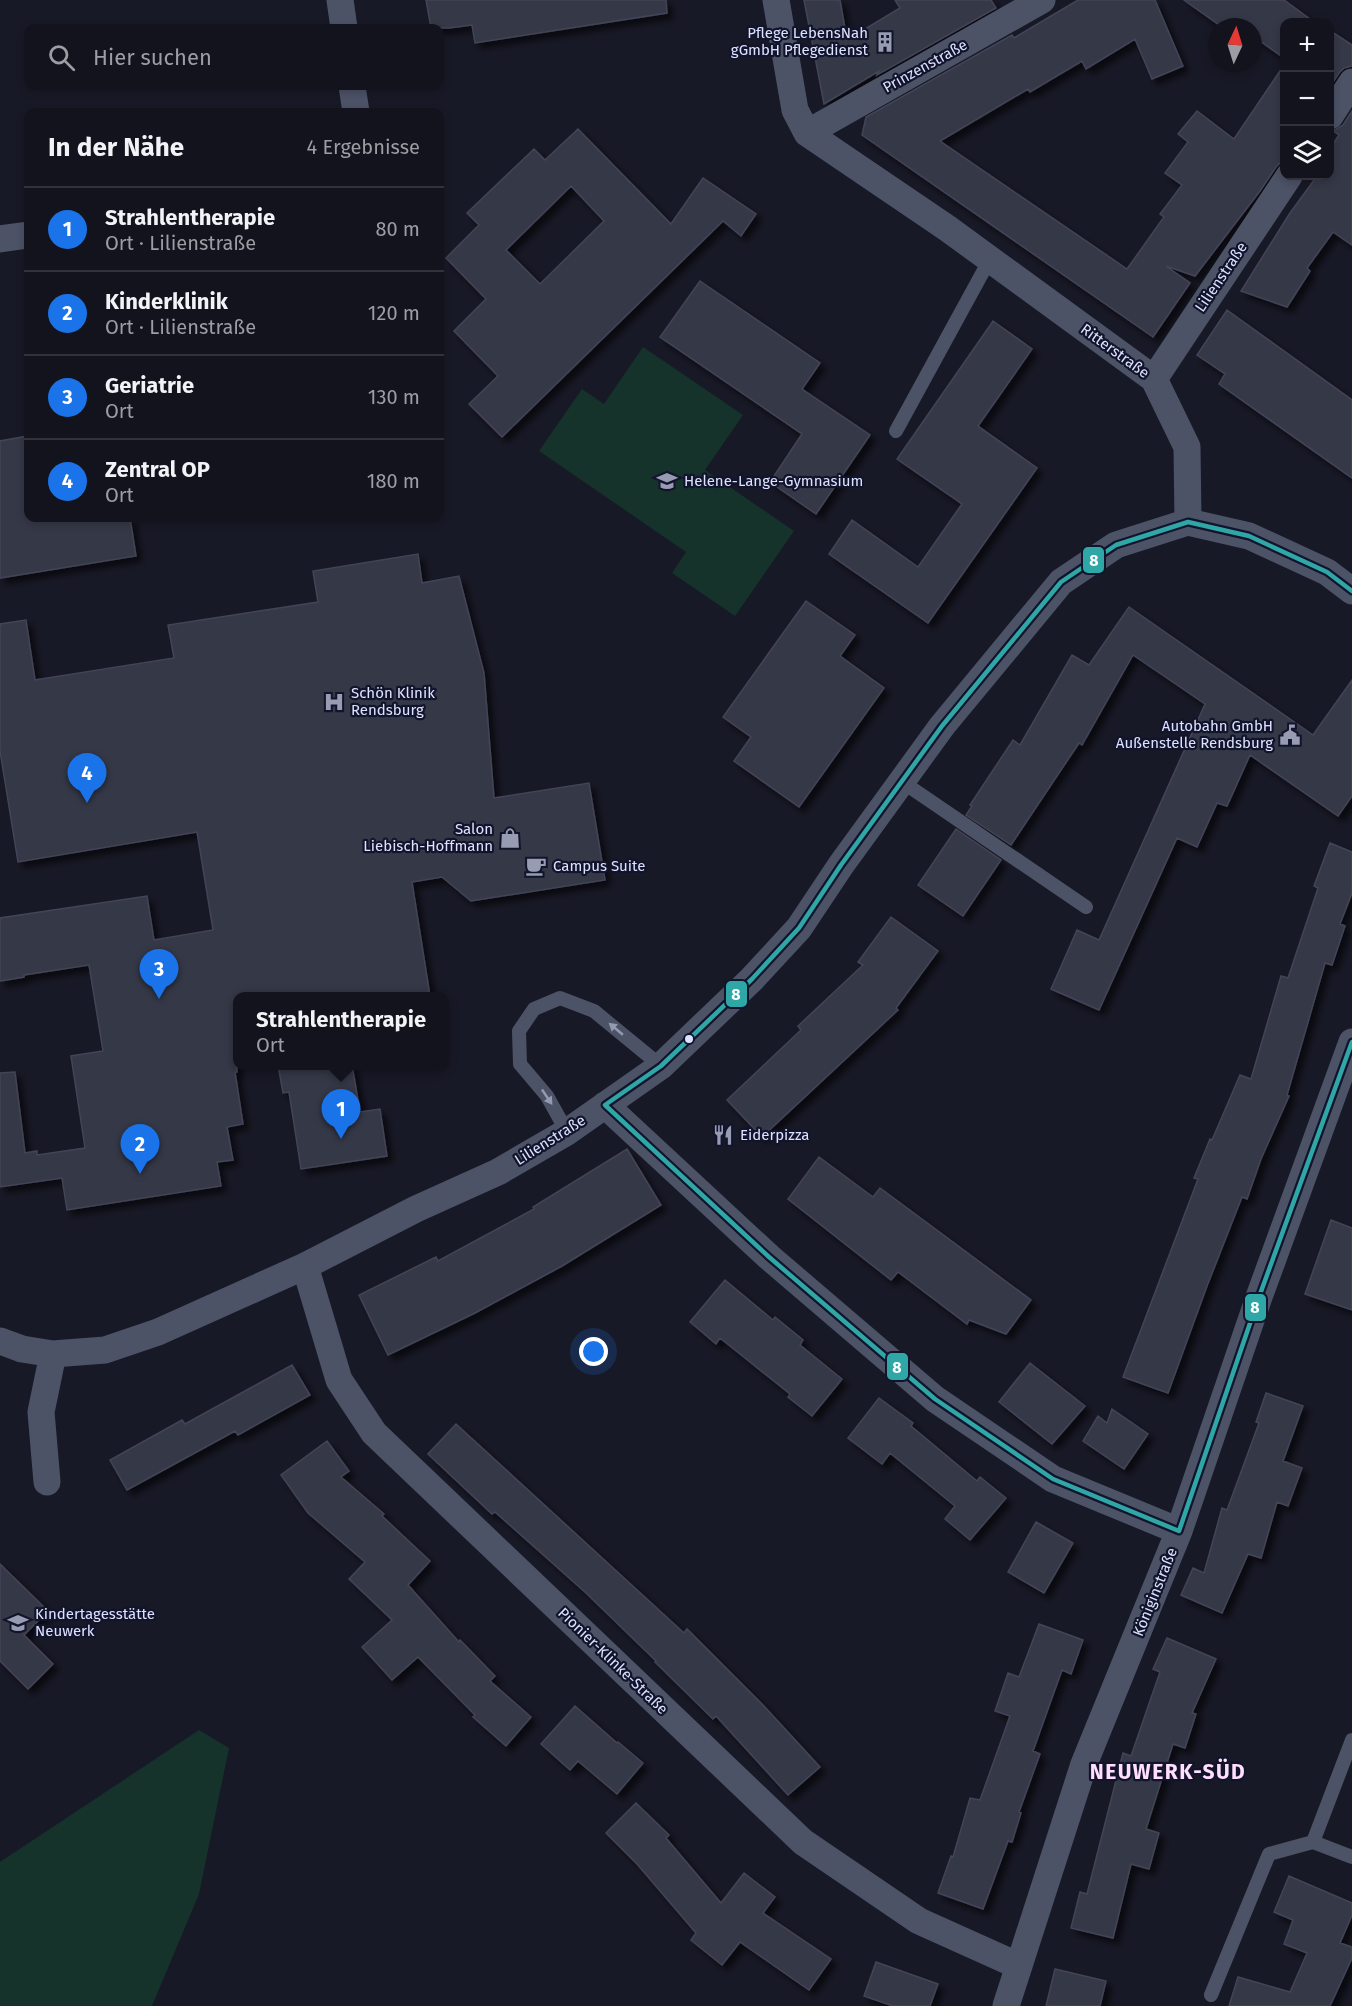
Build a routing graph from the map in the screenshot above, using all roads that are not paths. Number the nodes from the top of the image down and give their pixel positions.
1 (340, 0) edge
2 (776, 0) edge
3 (1042, 0) edge
4 (343, 24) edge
5 (1352, 82) edge
6 (353, 90) edge
7 (355, 108) edge
8 (1334, 109) edge
9 (807, 133) junction
10 (1286, 180) edge
11 (24, 236) edge
12 (0, 239) edge
13 (990, 260) junction
14 (1154, 379) junction
15 (896, 431) dead end
16 (1188, 522) junction
17 (1352, 591) edge
18 (902, 781) junction
19 (1086, 907) dead end
20 (1352, 1042) edge
21 (661, 1066) junction
22 (605, 1105) junction
23 (567, 1132) junction
24 (305, 1266) junction
25 (0, 1341) edge
26 (53, 1354) junction
27 (46, 1482) dead end
28 (1179, 1531) junction
29 (1352, 1740) edge
30 (1313, 1842) junction
31 (1352, 1857) edge
32 (1019, 1966) junction
33 (1211, 1995) dead end
34 (1006, 2006) edge

1 - 4 street
2 - 9 street
3 - 9 street, Prinzenstraße
5 - 8 street
6 - 7 street
9 - 13 street, Ritterstraße
10 - 14 street, Lilienstraße
11 - 12 street
13 - 14 street, Ritterstraße
13 - 15 lane
14 - 16 street, Ritterstraße
16 - 17 street
16 - 18 street, Lilienstraße
18 - 19 lane
18 - 21 street, Lilienstraße
20 - 28 street, Königinstraße
21 - 22 street, Lilienstraße
21 -> 23 lane
22 - 23 street, Lilienstraße
22 - 28 street
23 - 24 street, Lilienstraße
24 - 26 street, Lilienstraße
24 - 32 street, Pionier-Klinke-Straße
25 - 26 street, Lilienstraße
26 - 27 street
28 - 32 street, Königinstraße
29 - 30 lane
30 - 31 lane
30 - 33 lane
32 - 34 street, Königinstraße

